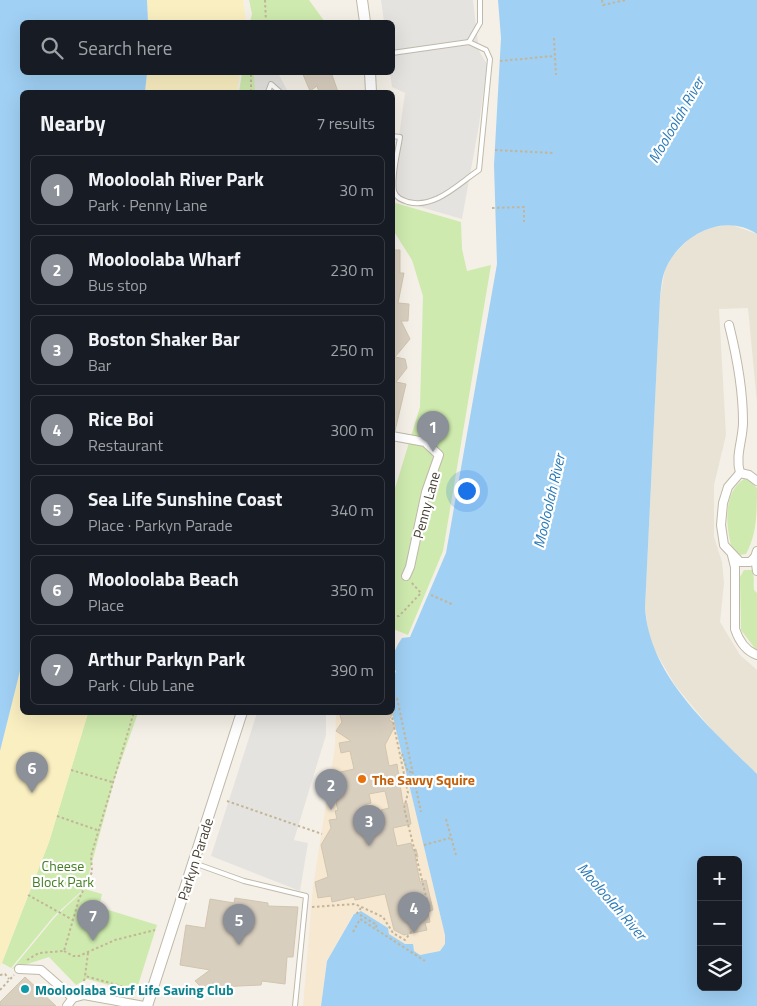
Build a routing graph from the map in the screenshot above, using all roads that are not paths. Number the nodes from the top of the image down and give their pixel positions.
1 (362, 0) edge
2 (480, 0) edge
3 (365, 20) edge
4 (469, 42) junction
5 (395, 53) edge
6 (370, 75) edge
7 (269, 90) edge
8 (278, 90) edge
9 (371, 90) edge
10 (395, 136) edge
11 (395, 176) edge
12 (395, 193) edge
13 (728, 325) dead end
14 (395, 437) edge
15 (740, 472) junction
16 (757, 481) edge
17 (756, 554) edge
18 (732, 555) junction
19 (757, 571) edge
20 (406, 576) road end
21 (757, 655) edge
22 (241, 715) edge
23 (194, 863) junction
24 (19, 970) road end
25 (73, 998) junction
26 (67, 1006) edge
27 (146, 1006) edge
28 (295, 1006) edge

1 - 3 street
2 - 4 lane
4 - 5 lane
4 - 12 lane
6 - 9 street
7 - 8 lane
10 - 11 lane
13 - 15 street
14 - 20 street, Penny Lane
15 - 16 street
15 - 18 street
17 - 18 street
17 - 19 street
18 - 21 street
22 - 23 street, Parkyn Parade
23 - 27 street, Parkyn Parade
23 - 28 lane
24 - 25 street
25 - 26 street
25 - 27 street

